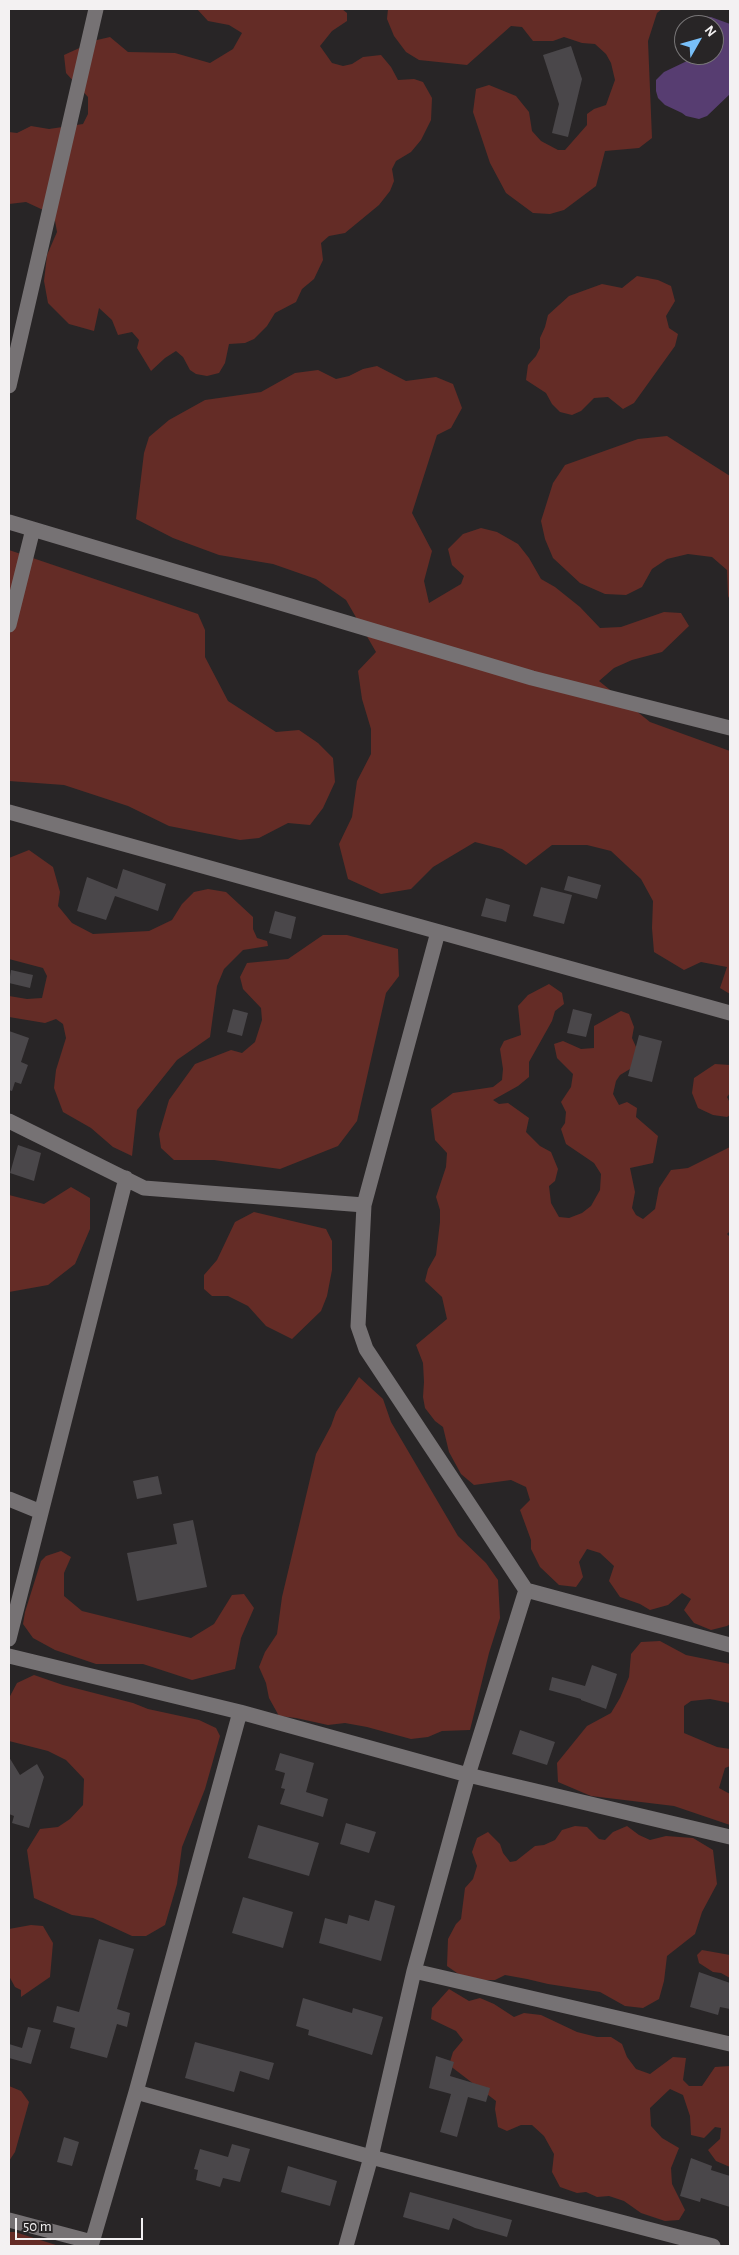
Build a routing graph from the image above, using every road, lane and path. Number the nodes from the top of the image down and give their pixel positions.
1 (96, 9) edge
2 (9, 386) edge
3 (9, 522) edge
4 (33, 529) junction
5 (9, 625) edge
6 (730, 728) edge
7 (9, 812) edge
8 (438, 932) junction
9 (730, 1013) edge
10 (9, 1121) edge
11 (126, 1178) junction
12 (364, 1205) junction
13 (9, 1499) edge
14 (41, 1512) junction
15 (526, 1590) junction
16 (9, 1639) edge
17 (730, 1645) edge
18 (9, 1656) edge
19 (240, 1712) junction
20 (468, 1775) junction
21 (730, 1837) edge
22 (414, 1971) junction
23 (730, 2044) edge
24 (136, 2092) junction
25 (371, 2157) junction
26 (9, 2220) edge
27 (91, 2244) edge
28 (346, 2246) edge
29 (713, 2246) edge

1 - 2 street
3 - 4 street
4 - 5 street
4 - 6 street
7 - 8 street
8 - 9 street
8 - 12 street
10 - 11 street
11 - 12 street
11 - 14 street
12 - 15 street
13 - 14 street
14 - 16 street
15 - 17 street
15 - 20 street
18 - 19 street
19 - 20 street
19 - 24 street
20 - 21 street
20 - 22 street
22 - 23 street
22 - 25 street
24 - 25 street
24 - 27 street
25 - 28 street
25 - 29 street
26 - 27 street

